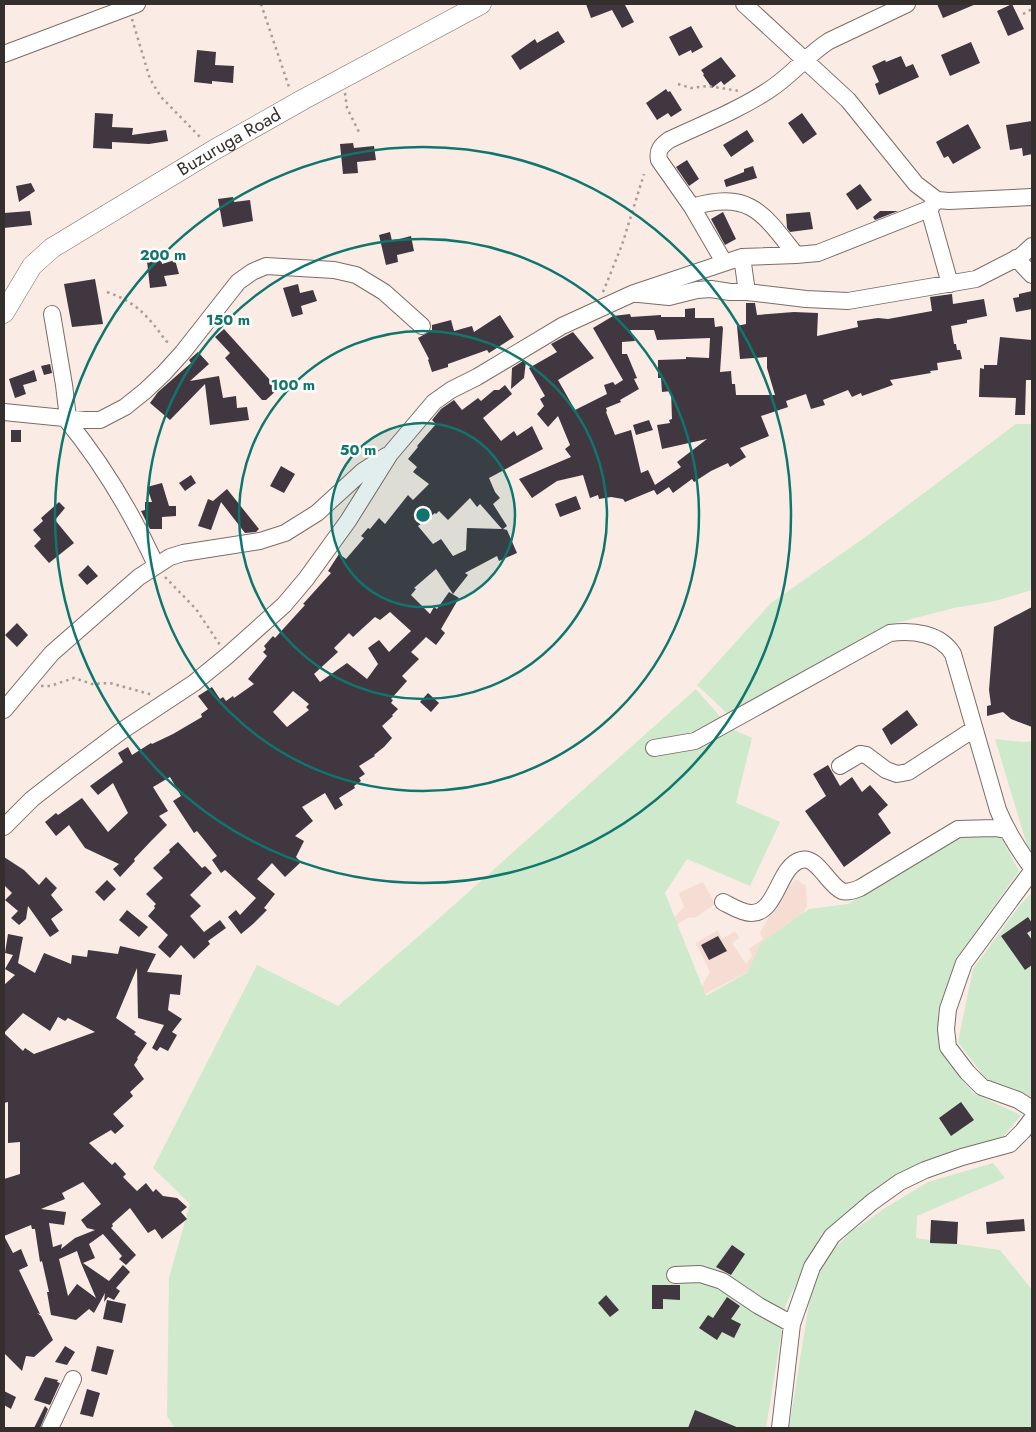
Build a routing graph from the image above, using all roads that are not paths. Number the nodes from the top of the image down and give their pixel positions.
1 (480, 4) edge
2 (744, 4) edge
3 (907, 4) edge
4 (134, 6) edge
5 (4, 54) edge
6 (804, 60) junction
7 (1032, 198) edge
8 (933, 205) junction
9 (692, 207) junction
10 (1032, 246) edge
11 (796, 255) junction
12 (742, 257) junction
13 (1016, 258) junction
14 (724, 262) junction
15 (1032, 275) edge
16 (950, 284) junction
17 (747, 292) junction
18 (634, 293) junction
19 (4, 313) edge
20 (52, 314) dead end
21 (422, 326) dead end
22 (4, 412) edge
23 (66, 418) junction
24 (390, 454) junction
25 (155, 566) junction
26 (4, 710) edge
27 (974, 729) junction
28 (654, 748) dead end
29 (840, 766) dead end
30 (4, 826) edge
31 (1006, 830) junction
32 (1032, 869) edge
33 (723, 902) dead end
34 (1032, 1109) edge
35 (1032, 1119) edge
36 (675, 1275) dead end
37 (792, 1324) junction
38 (73, 1379) dead end
39 (50, 1428) edge
40 (780, 1428) edge

1 - 19 main road, Buzuruga Road
2 - 6 street
3 - 6 street
4 - 5 street
6 - 8 street
6 - 9 street
7 - 8 street
8 - 11 street
8 - 16 street
9 - 11 street
9 - 14 street
10 - 13 street
11 - 12 street
12 - 14 street
12 - 17 street
13 - 15 street
13 - 16 street
14 - 18 street
16 - 17 street
17 - 18 street
18 - 24 street
20 - 23 street
21 - 23 street
22 - 23 street
23 - 25 street
24 - 25 street
24 - 30 street
25 - 26 street
27 - 28 street
27 - 29 street
27 - 31 street
31 - 32 street
31 - 33 street
32 - 34 street
35 - 37 street
36 - 37 street
37 - 40 street
38 - 39 street

